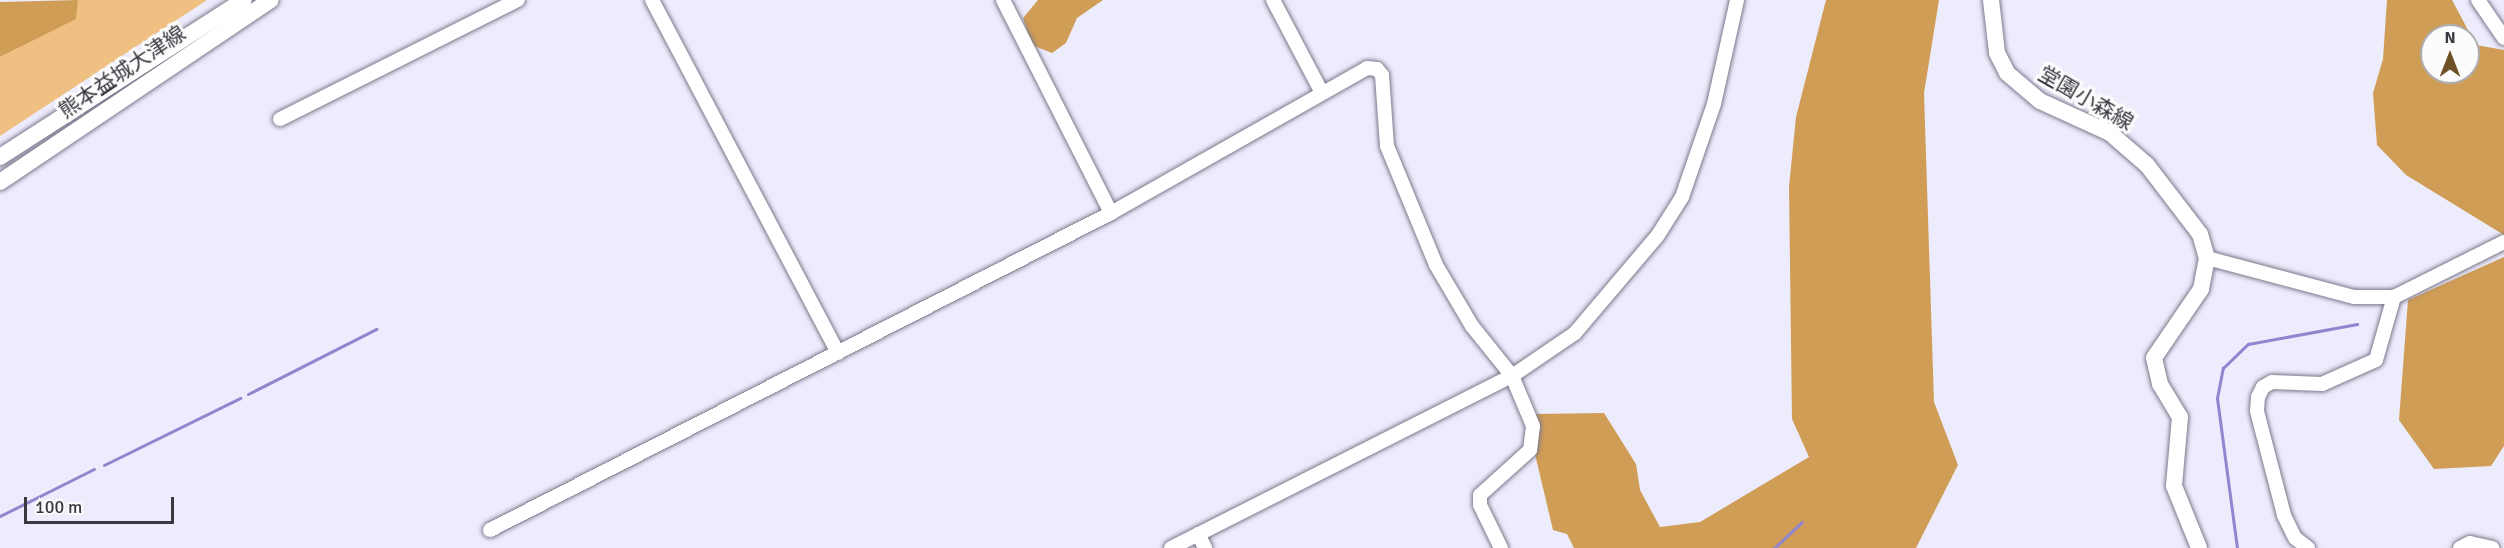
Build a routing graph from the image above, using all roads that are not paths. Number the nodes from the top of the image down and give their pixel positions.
1 (244, 0) edge
2 (271, 0) edge
3 (518, 0) edge
4 (652, 0) edge
5 (1003, 0) edge
6 (1272, 0) edge
7 (1737, 0) edge
8 (1991, 0) edge
9 (2478, 0) edge
10 (2504, 38) edge
11 (1323, 93) junction
12 (280, 119) dead end
13 (0, 157) edge
14 (0, 182) edge
15 (1111, 213) junction
16 (2504, 242) edge
17 (2207, 258) junction
18 (2394, 297) junction
19 (838, 353) junction
20 (1512, 376) junction
21 (490, 530) dead end
22 (1198, 534) junction
23 (1171, 548) edge
24 (1205, 548) edge
25 (1501, 548) edge
26 (2199, 548) edge
27 (2308, 548) edge
28 (2460, 548) edge
29 (2492, 548) edge

1 - 13 main road, 熊本益城大津線
2 - 14 main road, 熊本益城大津線
3 - 12 street
4 - 19 street
5 - 15 street
6 - 11 street
7 - 20 street
8 - 17 main road, 堂園小森線
9 - 10 street
11 - 15 street
11 - 20 street
15 - 19 street
16 - 18 street
17 - 18 street
17 - 26 main road
18 - 27 street
19 - 21 street
20 - 22 street
20 - 25 street
22 - 23 street
22 - 24 street
28 - 29 street

